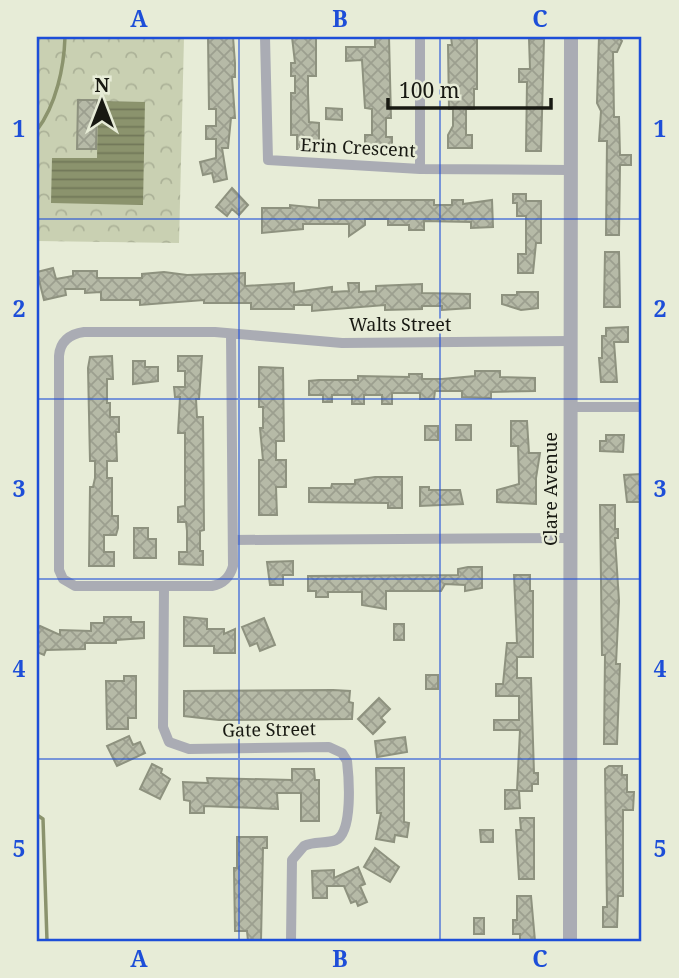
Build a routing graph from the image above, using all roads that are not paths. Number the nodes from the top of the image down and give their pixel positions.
1 (265, 37) edge
2 (420, 37) edge
3 (571, 37) edge
4 (420, 169) junction
5 (570, 170) junction
6 (231, 334) junction
7 (570, 341) junction
8 (571, 407) junction
9 (642, 407) edge
10 (571, 538) junction
11 (233, 540) junction
12 (164, 586) junction
13 (291, 941) edge
14 (570, 941) edge

1 - 4 street, Erin Crescent
2 - 4 street
3 - 5 street, Clare Avenue
4 - 5 street, Erin Crescent
5 - 7 street, Clare Avenue
6 - 7 street, Walts Street
6 - 11 street, Walts Street
6 - 12 street, Walts Street
7 - 8 street, Clare Avenue
8 - 9 street
8 - 10 street, Clare Avenue
10 - 11 street
10 - 14 street, Clare Avenue
11 - 12 street, Walts Street
12 - 13 street, Gate Street

